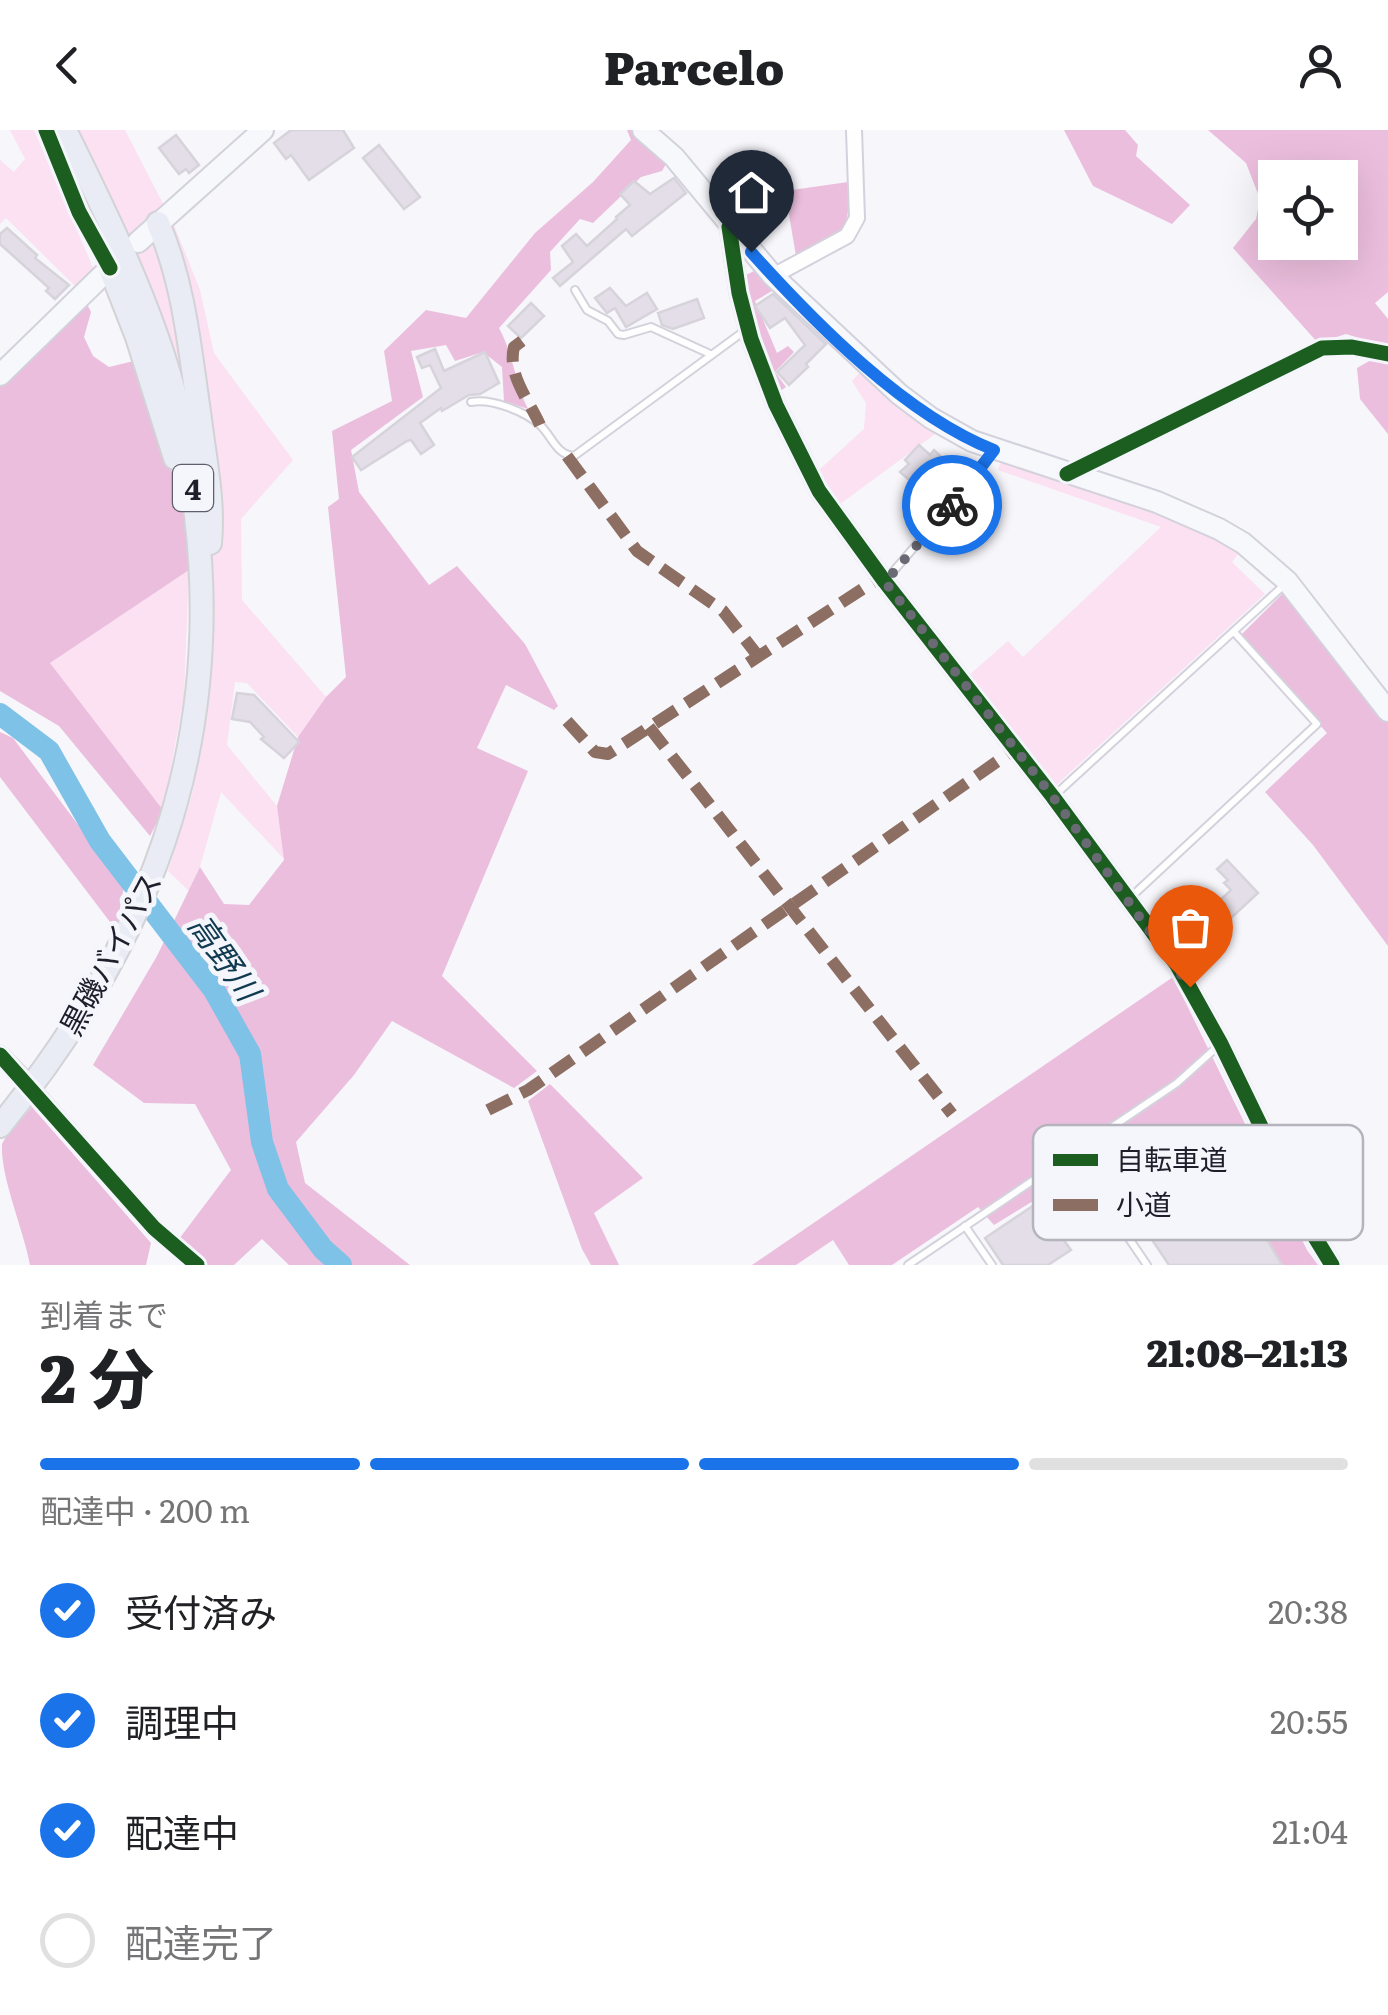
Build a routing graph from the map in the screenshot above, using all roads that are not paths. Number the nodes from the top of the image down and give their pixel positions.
1 (46, 130) edge
2 (64, 130) edge
3 (264, 130) edge
4 (642, 130) edge
5 (854, 130) edge
6 (158, 222) junction
7 (730, 227) junction
8 (138, 242) dead end
9 (114, 264) junction
10 (773, 276) junction
11 (575, 290) dead end
12 (748, 328) junction
13 (711, 354) junction
14 (1388, 354) edge
15 (0, 375) edge
16 (471, 402) dead end
17 (994, 450) junction
18 (1068, 474) junction
19 (201, 564) junction
20 (1287, 581) junction
21 (885, 582) junction
22 (1234, 632) junction
23 (1388, 711) edge
24 (1053, 797) junction
25 (1128, 899) junction
26 (1221, 1044) junction
27 (0, 1055) edge
28 (32, 1087) junction
29 (0, 1125) edge
30 (1115, 1125) edge
31 (1260, 1125) edge
32 (1033, 1180) edge
33 (965, 1226) junction
34 (1130, 1240) edge
35 (1317, 1240) edge
36 (196, 1265) edge
37 (908, 1265) edge
38 (992, 1265) edge
39 (1147, 1265) edge
40 (1332, 1265) edge

1 - 9 street
2 - 19 highway, 黒磯バイパス / 4
3 - 6 main road
4 - 7 main road
5 - 10 street
6 - 8 main road
6 - 19 highway, 4
7 - 10 main road
7 - 12 street
9 - 15 main road
9 - 19 highway, 4
10 - 17 main road
11 - 13 lane
12 - 13 lane
12 - 21 street
13 - 16 lane
14 - 18 street
17 - 18 main road
17 - 21 lane
18 - 20 main road
19 - 28 highway, 黒磯バイパス / 4
20 - 22 lane
20 - 23 main road
21 - 24 street
22 - 24 lane
22 - 25 lane
24 - 25 street
25 - 26 street
26 - 30 lane
26 - 31 street
27 - 28 street
28 - 29 highway, 黒磯バイパス / 4
28 - 36 street
32 - 33 lane
33 - 37 lane
33 - 38 lane
34 - 39 lane
35 - 40 street

